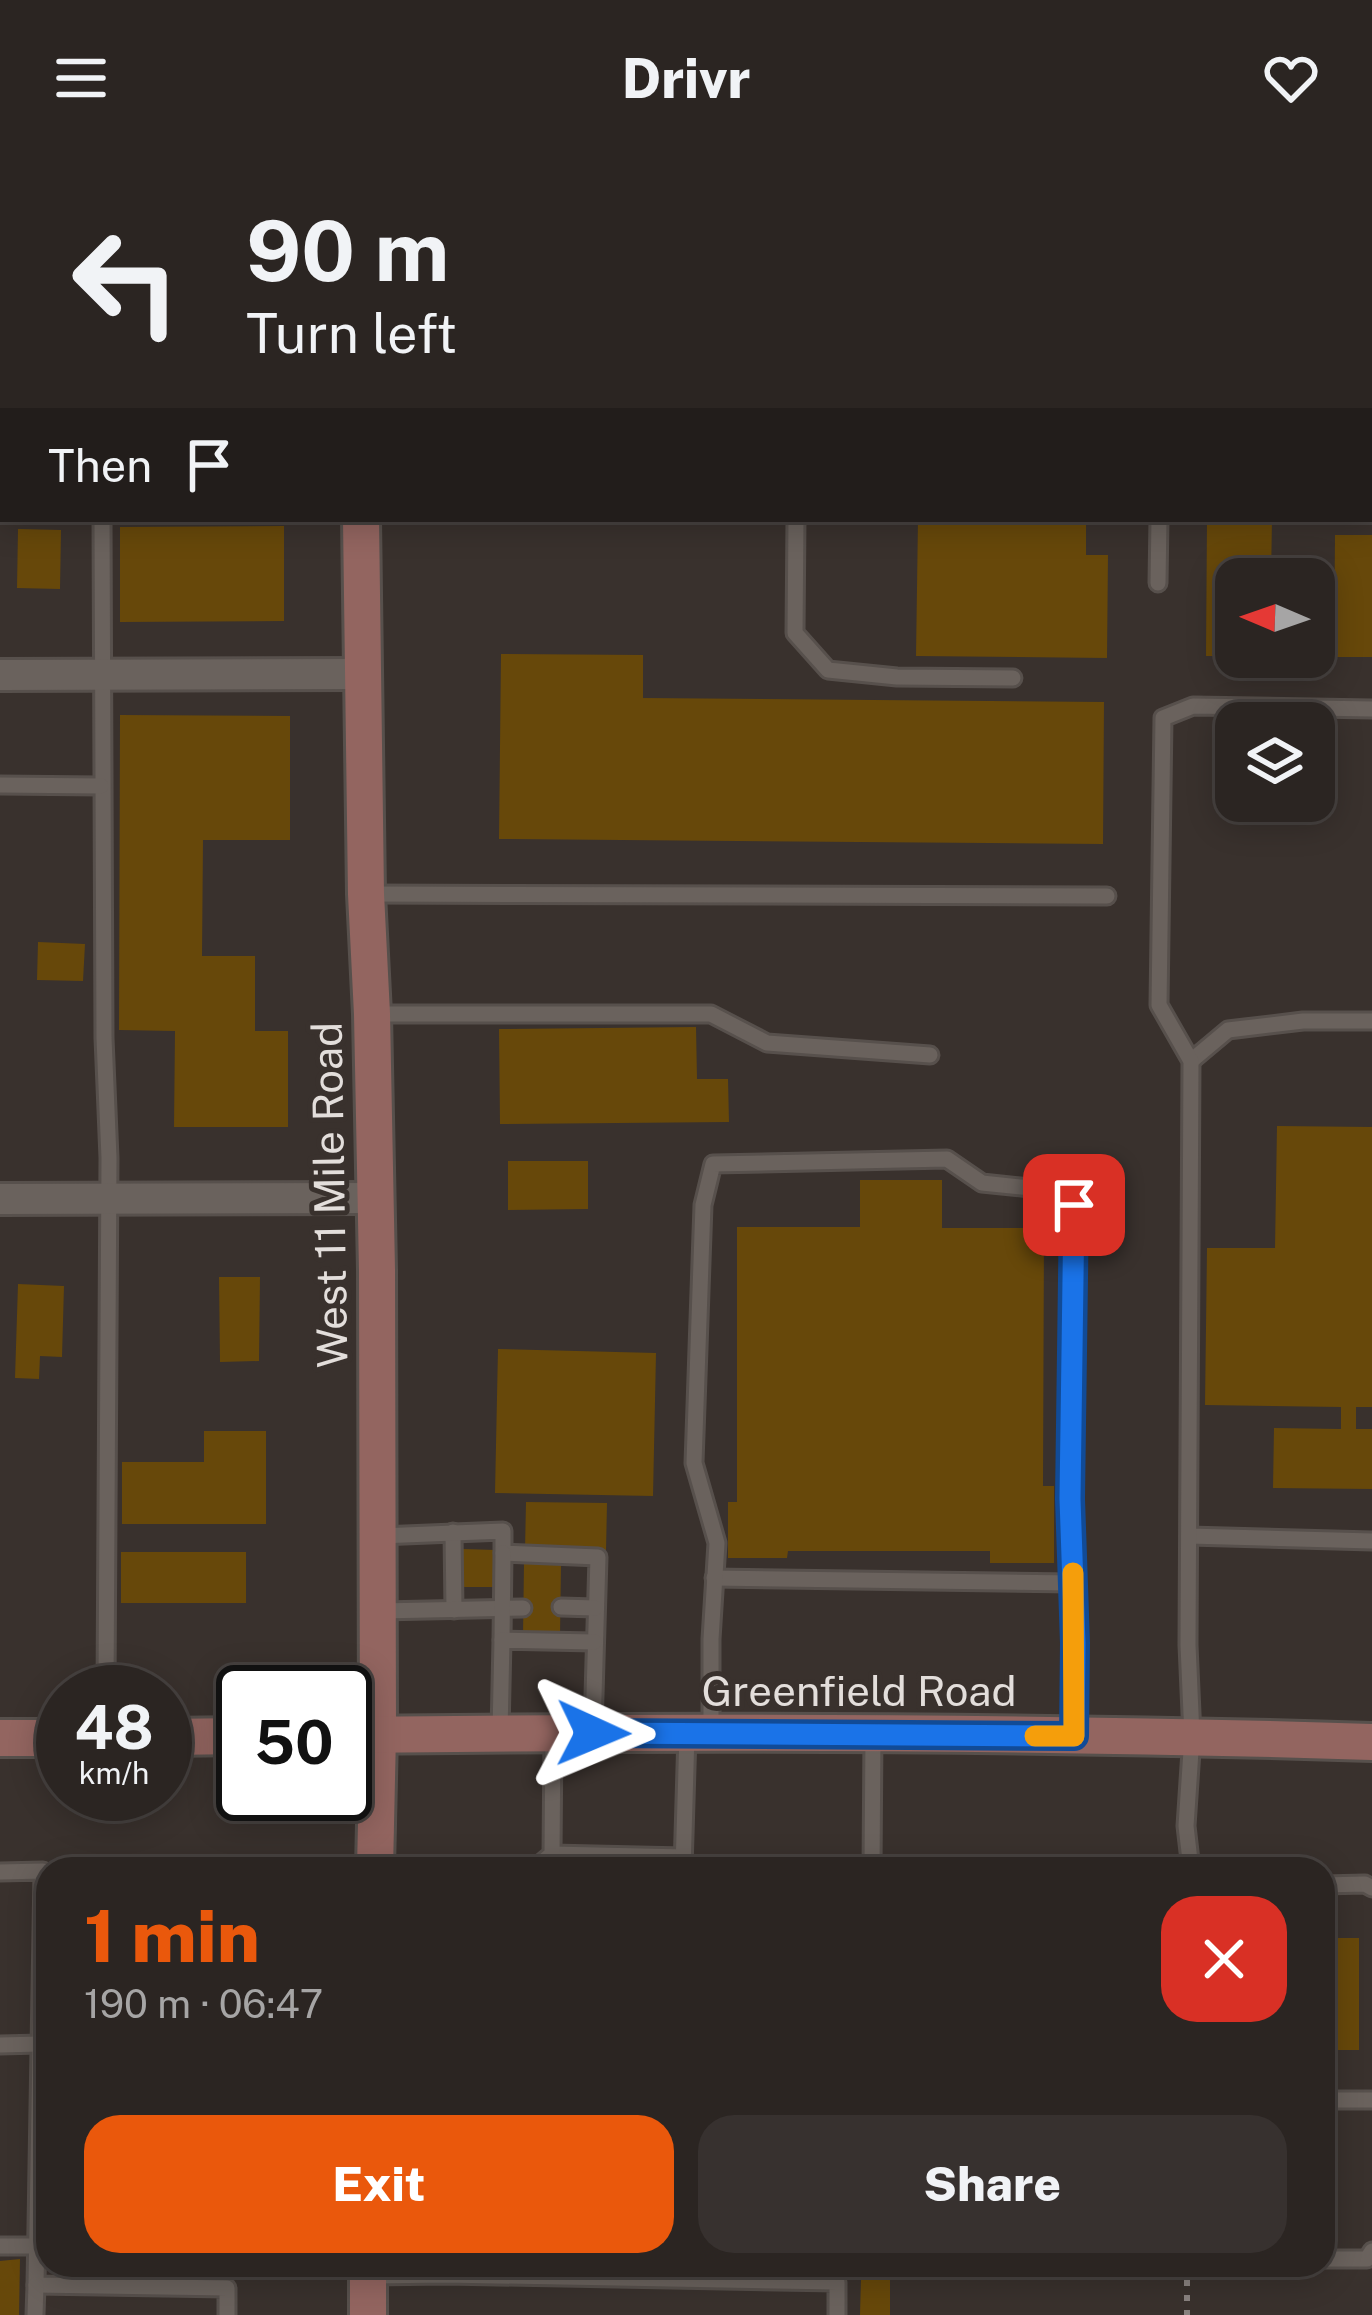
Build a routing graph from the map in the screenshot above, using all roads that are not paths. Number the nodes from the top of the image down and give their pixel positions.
1 (102, 522) edge
2 (361, 522) edge
3 (796, 522) edge
4 (1159, 522) edge
5 (1158, 583) dead end
6 (362, 674) junction
7 (0, 675) edge
8 (102, 675) junction
9 (1013, 678) dead end
10 (1372, 709) edge
11 (0, 785) edge
12 (101, 786) junction
13 (366, 894) junction
14 (1107, 896) dead end
15 (372, 1014) junction
16 (1372, 1021) edge
17 (930, 1055) dead end
18 (1191, 1061) junction
19 (376, 1198) junction
20 (0, 1199) edge
21 (108, 1200) junction
22 (453, 1532) junction
23 (378, 1536) junction
24 (1189, 1536) junction
25 (1372, 1541) edge
26 (503, 1553) junction
27 (715, 1579) junction
28 (1073, 1583) junction
29 (502, 1607) junction
30 (561, 1607) dead end
31 (523, 1608) dead end
32 (595, 1608) junction
33 (454, 1610) junction
34 (378, 1611) junction
35 (502, 1640) junction
36 (594, 1642) junction
37 (106, 1665) edge
38 (371, 1665) edge
39 (500, 1732) junction
40 (553, 1733) junction
41 (593, 1733) junction
42 (372, 1734) edge
43 (699, 1734) junction
44 (873, 1735) junction
45 (1074, 1736) junction
46 (1192, 1736) junction
47 (0, 1738) edge
48 (36, 1738) edge
49 (1372, 1742) edge
50 (370, 1821) edge
51 (552, 1854) junction
52 (374, 1857) edge
53 (548, 1857) edge
54 (596, 1857) edge
55 (685, 1857) edge
56 (872, 1857) edge
57 (1190, 1857) edge
58 (36, 1871) edge
59 (0, 1872) edge
60 (1335, 1885) edge
61 (1372, 1888) edge
62 (36, 2044) edge
63 (0, 2045) edge
64 (1335, 2100) edge
65 (1372, 2100) edge
66 (0, 2246) edge
67 (36, 2246) edge
68 (1372, 2252) edge
69 (1335, 2259) edge
70 (36, 2277) edge
71 (368, 2277) edge
72 (558, 2277) edge
73 (36, 2285) junction
74 (35, 2315) edge
75 (227, 2315) edge
76 (368, 2315) edge
77 (837, 2315) edge

1 - 8 lane
2 - 6 main road, West 11 Mile Road
3 - 9 lane
4 - 5 lane
6 - 8 street
6 - 13 main road, West 11 Mile Road
7 - 8 street
8 - 12 lane
10 - 18 lane
11 - 12 lane
12 - 21 lane
13 - 14 lane
13 - 15 main road, West 11 Mile Road
15 - 17 lane
15 - 19 main road, West 11 Mile Road
16 - 18 lane
18 - 24 lane
19 - 21 street
19 - 23 main road, West 11 Mile Road
20 - 21 street
21 - 37 lane
22 - 23 lane
22 - 26 lane
22 - 33 lane
23 - 34 main road, West 11 Mile Road
24 - 25 lane
24 - 46 lane
26 - 29 lane
26 - 32 lane
27 - 28 lane
27 - 28 lane
27 - 43 lane
28 - 45 lane
29 - 31 lane
29 - 33 lane
29 - 35 lane
30 - 32 lane
32 - 36 lane
33 - 34 lane
34 - 38 main road, West 11 Mile Road
35 - 36 lane
35 - 39 lane
36 - 41 lane
39 - 40 main road, Greenfield Road
39 - 42 main road, Greenfield Road
40 - 41 main road, Greenfield Road
40 - 51 lane
41 - 43 main road, Greenfield Road
43 - 44 main road, Greenfield Road
43 - 55 lane
44 - 45 main road, Greenfield Road
44 - 56 lane
45 - 46 main road, Greenfield Road
46 - 49 main road, Greenfield Road
46 - 57 lane
47 - 48 main road
50 - 52 main road, West 11 Mile Road
51 - 53 lane
51 - 54 lane
58 - 59 lane
60 - 61 lane
62 - 63 lane
64 - 65 lane
66 - 67 lane
68 - 69 lane
70 - 73 lane
71 - 76 main road
72 - 77 lane
73 - 74 lane
73 - 75 lane

